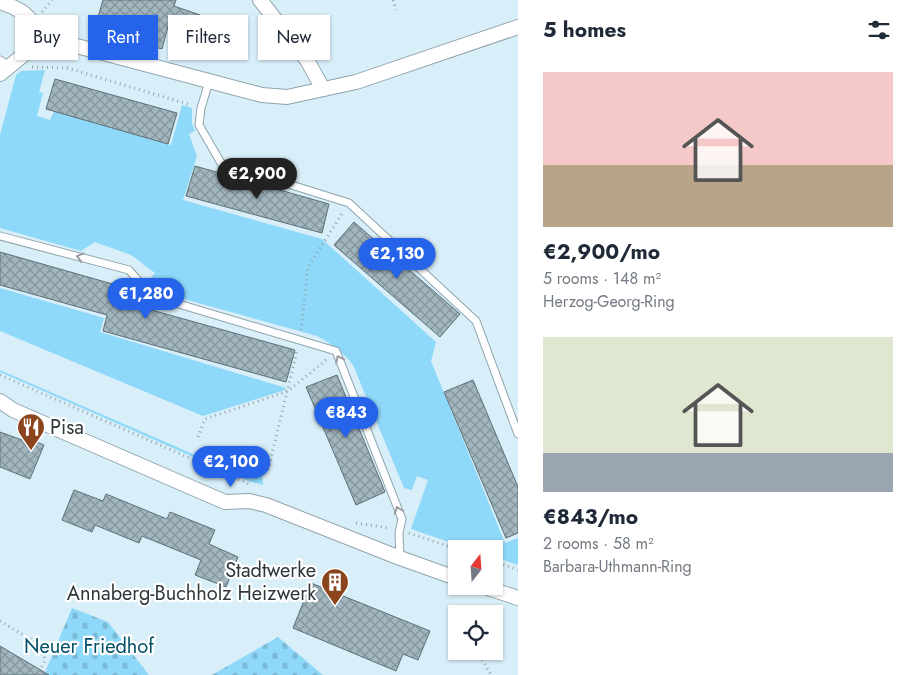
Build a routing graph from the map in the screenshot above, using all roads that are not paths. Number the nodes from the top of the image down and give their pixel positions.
1 (260, 0) edge
2 (0, 2) edge
3 (26, 15) edge
4 (518, 27) edge
5 (78, 47) edge
6 (15, 60) edge
7 (3, 67) edge
8 (208, 82) junction
9 (323, 89) junction
10 (0, 236) edge
11 (0, 401) edge
12 (518, 434) edge
13 (400, 558) junction
14 (448, 575) edge
15 (503, 593) edge
16 (518, 598) edge

1 - 9 street
2 - 3 street
4 - 9 street
5 - 8 street
6 - 7 street
8 - 9 street
8 - 12 lane
13 -> 10 lane
11 - 13 street
13 - 14 street
15 - 16 street

